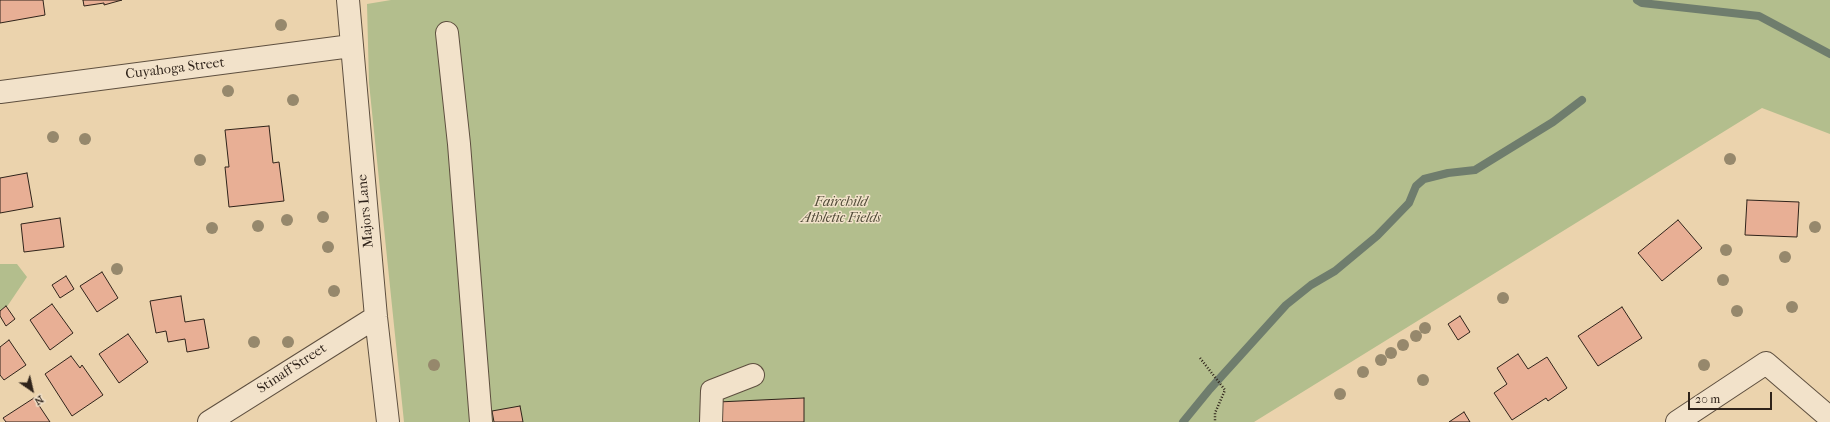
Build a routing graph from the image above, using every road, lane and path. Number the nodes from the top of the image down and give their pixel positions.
1 (348, 0) edge
2 (447, 33) dead end
3 (351, 46) junction
4 (0, 92) edge
5 (376, 317) junction
6 (1200, 358) dead end
7 (753, 375) dead end
8 (1830, 418) edge
9 (209, 422) edge
10 (388, 422) edge
11 (481, 422) edge
12 (712, 422) edge
13 (1215, 422) edge
14 (1677, 422) edge

1 - 3 street, Majors Lane
2 - 11 street
3 - 4 street, Cuyahoga Street
3 - 5 street, Majors Lane
5 - 9 street, Stinaff Street
5 - 10 street, Majors Lane
6 - 13 path
7 - 12 street
8 - 14 street

